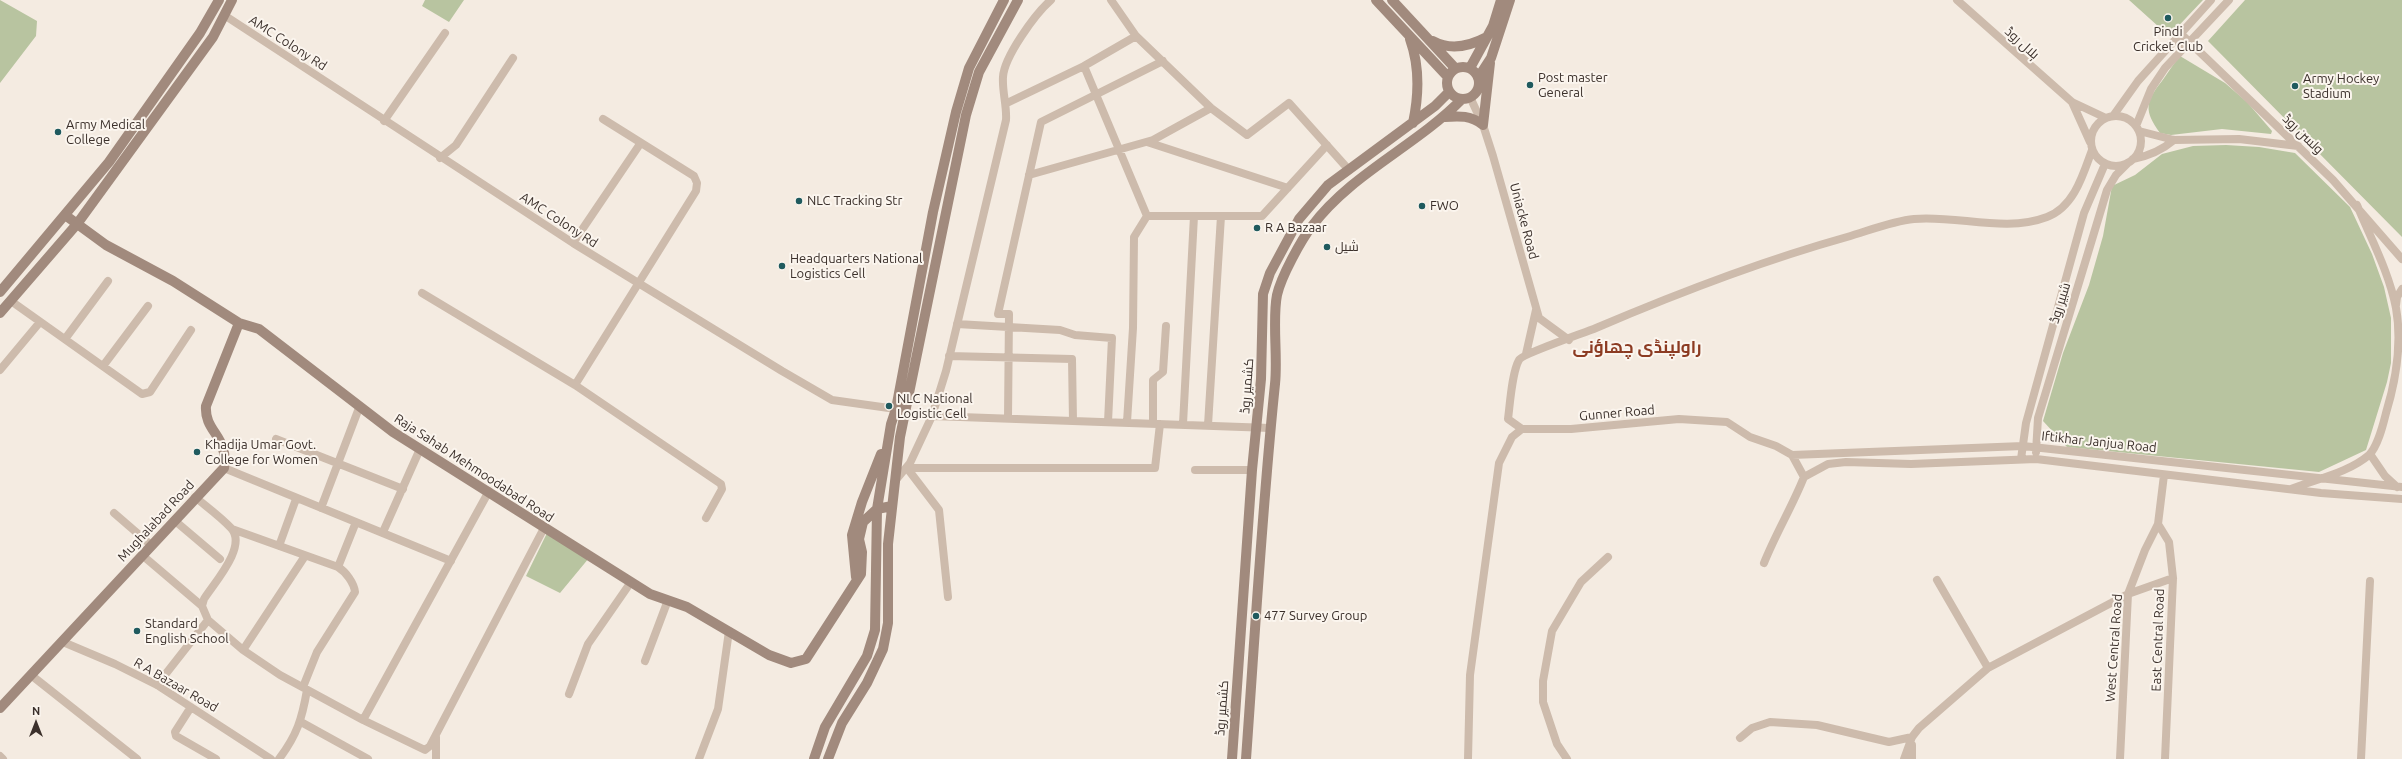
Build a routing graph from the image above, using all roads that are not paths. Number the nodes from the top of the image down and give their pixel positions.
1 (219, 0) edge
2 (232, 0) edge
3 (1004, 0) edge
4 (1018, 0) edge
5 (1051, 0) edge
6 (1111, 0) edge
7 (1376, 0) edge
8 (1392, 0) edge
9 (1501, 0) edge
10 (1510, 0) edge
11 (1957, 0) edge
12 (2210, 0) edge
13 (2228, 0) edge
14 (224, 15) junction
15 (445, 33) dead end
16 (2180, 33) junction
17 (1409, 35) junction
18 (1136, 36) junction
19 (1426, 36) junction
20 (1487, 37) junction
21 (2189, 41) junction
22 (513, 58) dead end
23 (1491, 58) junction
24 (1163, 61) junction
25 (1084, 66) junction
26 (1455, 68) junction
27 (1470, 68) junction
28 (1448, 77) junction
29 (1478, 78) junction
30 (1449, 92) junction
31 (1096, 95) junction
32 (1466, 98) junction
33 (2072, 102) junction
34 (1007, 103) junction
35 (1211, 108) junction
36 (1444, 117) junction
37 (2109, 117) junction
38 (603, 119) dead end
39 (384, 121) junction
40 (1413, 124) junction
41 (1483, 125) junction
42 (2137, 129) junction
43 (2174, 140) junction
44 (1147, 142) junction
45 (640, 144) junction
46 (1327, 145) junction
47 (2091, 146) junction
48 (2298, 146) junction
49 (1119, 150) junction
50 (440, 158) junction
51 (2130, 161) junction
52 (2105, 164) junction
53 (1349, 170) junction
54 (1029, 175) junction
55 (1288, 188) junction
56 (2357, 206) junction
57 (65, 215) junction
58 (1148, 216) junction
59 (1194, 216) junction
60 (1221, 216) junction
61 (78, 224) junction
62 (572, 243) junction
63 (2402, 259) edge
64 (108, 281) dead end
65 (638, 284) junction
66 (2402, 290) edge
67 (0, 292) edge
68 (422, 293) dead end
69 (11, 301) junction
70 (148, 306) dead end
71 (2396, 308) junction
72 (1536, 309) junction
73 (0, 313) edge
74 (40, 322) junction
75 (239, 323) junction
76 (957, 324) junction
77 (1166, 326) dead end
78 (1008, 328) junction
79 (191, 330) dead end
80 (65, 339) junction
81 (1569, 340) junction
82 (1526, 354) junction
83 (950, 356) junction
84 (1008, 357) junction
85 (103, 366) junction
86 (0, 370) edge
87 (575, 385) junction
88 (359, 408) junction
89 (896, 409) junction
90 (932, 416) junction
91 (1008, 418) junction
92 (1073, 421) junction
93 (1108, 422) junction
94 (1127, 422) junction
95 (1156, 423) junction
96 (891, 424) junction
97 (1183, 424) junction
98 (1208, 425) junction
99 (1257, 427) junction
100 (1270, 428) junction
101 (1522, 429) junction
102 (276, 439) dead end
103 (2023, 446) junction
104 (2036, 447) junction
105 (420, 449) junction
106 (2370, 454) junction
107 (1792, 455) junction
108 (2021, 459) junction
109 (2036, 459) junction
110 (338, 463) junction
111 (1266, 464) junction
112 (1252, 467) junction
113 (224, 468) junction
114 (907, 468) junction
115 (1195, 470) dead end
116 (2164, 475) junction
117 (1804, 477) junction
118 (2315, 479) junction
119 (895, 481) junction
120 (2400, 487) edge
121 (403, 489) junction
122 (2290, 490) junction
123 (489, 491) junction
124 (195, 497) junction
125 (296, 499) junction
126 (2402, 499) edge
127 (892, 506) junction
128 (321, 508) junction
129 (877, 509) junction
130 (114, 513) dead end
131 (706, 518) dead end
132 (174, 520) junction
133 (356, 522) junction
134 (2158, 524) junction
135 (544, 528) junction
136 (232, 529) junction
137 (384, 532) junction
138 (151, 545) junction
139 (279, 546) junction
140 (142, 555) junction
141 (305, 556) junction
142 (1608, 557) dead end
143 (220, 559) dead end
144 (451, 561) junction
145 (1764, 563) dead end
146 (338, 567) junction
147 (1245, 567) junction
148 (1259, 568) junction
149 (2173, 578) junction
150 (1937, 580) dead end
151 (857, 581) junction
152 (2370, 581) dead end
153 (631, 582) junction
154 (2128, 594) junction
155 (948, 597) dead end
156 (1243, 597) junction
157 (1257, 598) junction
158 (668, 600) junction
159 (202, 606) junction
160 (208, 620) junction
161 (728, 631) junction
162 (62, 642) junction
163 (243, 650) junction
164 (645, 661) dead end
165 (1988, 668) junction
166 (31, 675) junction
167 (157, 685) junction
168 (305, 688) junction
169 (569, 694) dead end
170 (191, 707) junction
171 (0, 708) edge
172 (363, 720) junction
173 (301, 722) junction
174 (436, 734) junction
175 (1912, 737) junction
176 (1740, 738) dead end
177 (0, 756) edge
178 (2120, 757) edge
179 (3, 759) edge
180 (137, 759) edge
181 (216, 759) edge
182 (271, 759) edge
183 (279, 759) edge
184 (368, 759) edge
185 (436, 759) edge
186 (699, 759) edge
187 (814, 759) edge
188 (828, 759) edge
189 (1232, 759) edge
190 (1246, 759) edge
191 (1468, 759) edge
192 (1567, 759) edge
193 (1904, 759) edge
194 (1912, 759) edge
195 (2165, 759) edge
196 (2361, 759) edge

1 - 57 street
2 - 14 street
3 - 89 street
4 - 119 street
5 - 34 street
6 - 18 street
7 - 17 street
8 - 19 street
9 - 20 street
10 - 23 street
11 - 33 street, ہلال روڈ
12 - 16 street
13 - 21 street
14 - 39 street, AMC Colony Rd
14 - 61 street
15 - 39 street
16 - 21 street, ولسن روڈ
16 - 37 street
17 - 28 street
17 - 40 street
18 - 24 street
18 - 25 street
19 - 20 street
19 - 26 street
20 - 27 street
21 - 42 street
21 - 48 street, ولسن روڈ
22 - 50 street
23 - 29 street
23 - 41 street
24 - 31 street
24 - 35 street
25 - 31 street
25 - 34 street
26 - 27 street
26 - 28 street
27 - 29 street
28 - 30 street
29 - 32 street
30 - 32 street
30 - 40 street, کشمیر روڈ
31 - 49 street
31 - 54 street
32 - 36 street, کشمیر روڈ
32 - 41 street, Uniacke Road
33 - 37 street, ہلال روڈ
33 - 47 street, ہلال روڈ
34 - 76 street
35 - 44 street
35 - 46 street
36 - 41 street
36 - 100 street, کشمیر روڈ
37 - 42 street
37 - 47 street
38 - 45 street
39 - 50 street, AMC Colony Rd
40 - 53 street, کشمیر روڈ
41 - 72 street, Uniacke Road
42 - 43 street
42 - 51 street
43 - 48 street
43 - 51 street
44 - 49 street
44 - 55 street
45 - 62 street
45 - 65 street
46 - 53 street
46 - 55 street
47 - 52 street
47 - 81 street
48 - 56 street, ولسن روڈ
49 - 54 street
49 - 58 street
50 - 62 street, AMC Colony Rd
51 - 52 street
51 - 104 street, شبیر روڈ
52 - 103 street, شبیر روڈ
53 - 99 street, کشمیر روڈ
54 - 78 street
55 - 60 street
56 - 63 street, ولسن روڈ
56 - 71 street
57 - 61 street, Raja Sahab Mehmoodabad Road
57 - 67 street
58 - 59 street
58 - 94 street
59 - 60 street
59 - 97 street
60 - 98 street
61 - 69 street
61 - 75 street, Raja Sahab Mehmoodabad Road
62 - 65 street, AMC Colony Rd
64 - 80 street
65 - 87 street
65 - 89 street, AMC Colony Rd
66 - 71 street
68 - 87 street
69 - 73 street
69 - 74 street
70 - 85 street
71 - 106 street
72 - 81 street, Uniacke Road
72 - 82 street
74 - 80 street
74 - 86 street
75 - 88 street, Raja Sahab Mehmoodabad Road
75 - 113 street
76 - 78 street
76 - 83 street
77 - 95 street
78 - 84 street
78 - 93 street
79 - 85 street
80 - 85 street
81 - 82 street
82 - 101 street
83 - 84 street
83 - 90 street
84 - 91 street
84 - 92 street
87 - 131 street
88 - 105 street, Raja Sahab Mehmoodabad Road
88 - 110 street
89 - 96 street
90 - 91 street
90 - 114 street
91 - 92 street
92 - 93 street
93 - 94 street
94 - 95 street
95 - 97 street
95 - 114 street
96 - 129 street
96 - 151 street
97 - 98 street
98 - 99 street
99 - 100 street
99 - 112 street, کشمیر روڈ
100 - 111 street, کشمیر روڈ
101 - 107 street, Gunner Road
101 - 191 street
102 - 110 street
103 - 104 street, Iftikhar Janjua Road
103 - 107 street, Iftikhar Janjua Road
103 - 108 street, شبیر روڈ
104 - 109 street, شبیر روڈ
104 - 118 street, Iftikhar Janjua Road
105 - 121 street
105 - 123 street, Raja Sahab Mehmoodabad Road
106 - 118 street
106 - 120 street
107 - 117 street
108 - 109 street, Iftikhar Janjua Road
108 - 117 street, Iftikhar Janjua Road
109 - 116 street, Iftikhar Janjua Road
110 - 121 street
110 - 128 street
111 - 112 street
111 - 148 street, کشمیر روڈ
112 - 115 street
112 - 147 street, کشمیر روڈ
113 - 124 street, Mughalabad Road
113 - 125 street
114 - 119 street
114 - 155 street
116 - 122 street, Iftikhar Janjua Road
116 - 134 street, West Central Road
117 - 145 street
118 - 120 street, Iftikhar Janjua Road
118 - 122 street
119 - 127 street
121 - 137 street
122 - 126 street, Iftikhar Janjua Road
123 - 135 street, Raja Sahab Mehmoodabad Road
123 - 144 street
124 - 132 street, Mughalabad Road
124 - 136 street
125 - 128 street
125 - 139 street
127 - 129 street
127 - 188 street
128 - 133 street
129 - 151 street, Raja Sahab Mehmoodabad Road
129 - 187 street
130 - 138 street
132 - 138 street, Mughalabad Road
132 - 143 street
133 - 137 street
133 - 146 street
134 - 149 street, East Central Road
134 - 154 street, West Central Road
135 - 153 street, Raja Sahab Mehmoodabad Road
135 - 174 street
136 - 139 street
136 - 159 street
137 - 144 street
138 - 140 street, Mughalabad Road
139 - 141 street
140 - 159 street
140 - 162 street, Mughalabad Road
141 - 146 street
141 - 163 street
142 - 192 street
144 - 172 street
146 - 168 street
147 - 148 street
147 - 156 street, کشمیر روڈ
148 - 157 street, کشمیر روڈ
149 - 154 street
149 - 195 street, East Central Road
150 - 165 street
151 - 161 street, Raja Sahab Mehmoodabad Road
152 - 196 street
153 - 158 street, Raja Sahab Mehmoodabad Road
153 - 169 street
154 - 165 street
154 - 178 street, West Central Road
156 - 157 street
156 - 189 street, کشمیر روڈ
157 - 190 street, کشمیر روڈ
158 - 161 street, Raja Sahab Mehmoodabad Road
158 - 164 street
159 - 160 street
160 - 163 street
160 - 167 street
161 - 186 street
162 - 166 street, Mughalabad Road
162 - 167 street, R A Bazaar Road
163 - 168 street
165 - 175 street
166 - 171 street, Mughalabad Road
166 - 180 street
167 - 170 street, R A Bazaar Road
168 - 172 street
168 - 173 street
170 - 181 street
170 - 182 street, R A Bazaar Road
172 - 174 street
173 - 183 street
173 - 184 street
174 - 185 street
175 - 176 street
175 - 193 street
175 - 194 street
177 - 179 street

